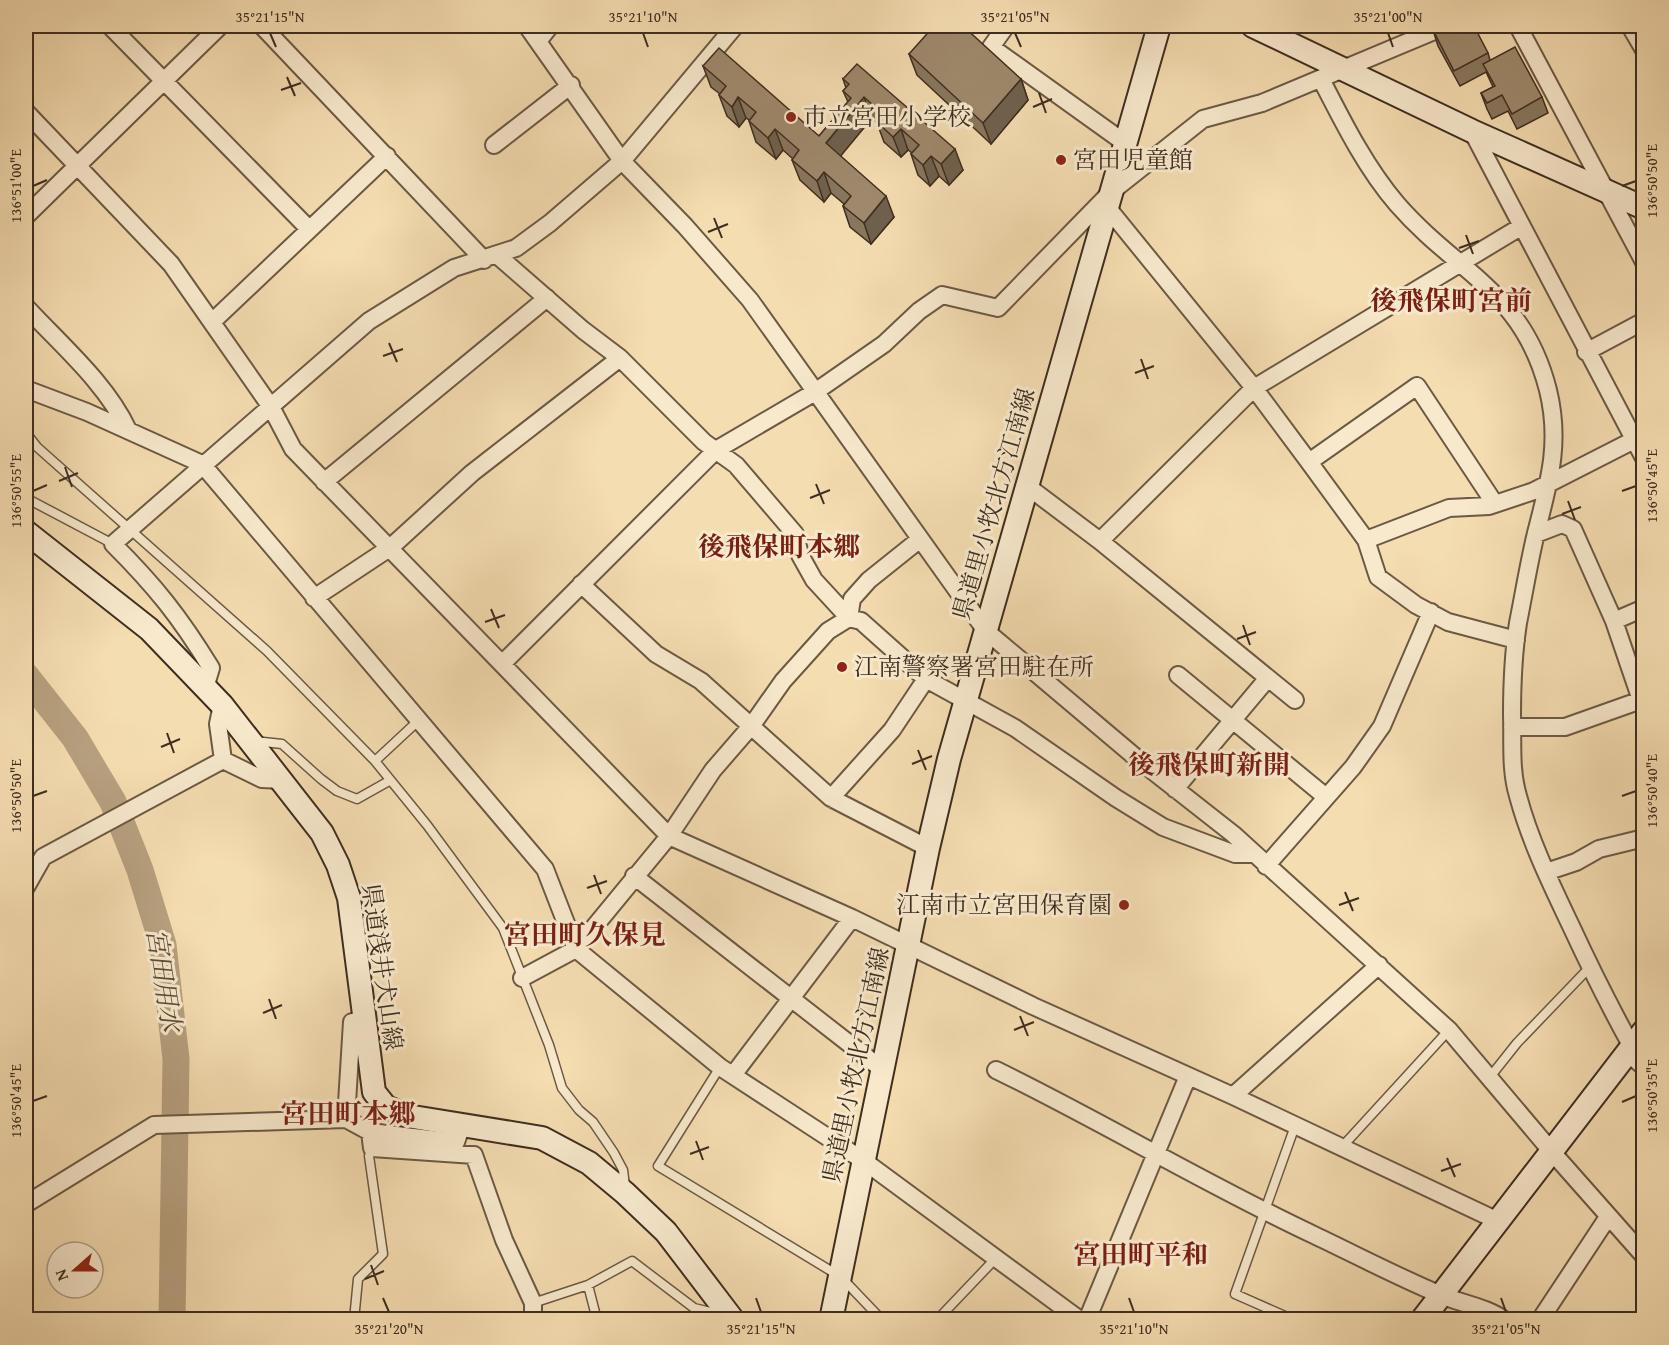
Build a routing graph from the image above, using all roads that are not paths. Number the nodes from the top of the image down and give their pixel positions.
1 (110, 26) edge
2 (220, 26) edge
3 (262, 26) edge
4 (526, 26) edge
5 (550, 26) edge
6 (735, 26) edge
7 (1006, 26) edge
8 (1160, 26) edge
9 (1253, 26) edge
10 (1446, 26) edge
11 (1518, 26) edge
12 (1630, 26) edge
13 (1416, 31) edge
14 (539, 40) junction
15 (1644, 50) edge
16 (1345, 68) junction
17 (1321, 80) junction
18 (164, 81) junction
19 (571, 86) junction
20 (26, 112) edge
21 (1472, 131) junction
22 (1125, 143) junction
23 (494, 145) dead end
24 (387, 156) junction
25 (622, 161) junction
26 (77, 166) junction
27 (1604, 190) junction
28 (1109, 199) junction
29 (1644, 208) edge
30 (26, 216) edge
31 (1522, 226) junction
32 (309, 229) junction
33 (491, 257) junction
34 (1460, 262) junction
35 (1644, 262) edge
36 (547, 298) junction
37 (26, 307) edge
38 (1644, 321) edge
39 (212, 322) junction
40 (1586, 351) junction
41 (620, 358) junction
42 (1254, 388) junction
43 (26, 389) edge
44 (815, 392) junction
45 (271, 406) junction
46 (128, 430) junction
47 (26, 433) edge
48 (1634, 440) junction
49 (716, 450) junction
50 (1644, 458) edge
51 (1309, 462) junction
52 (202, 464) junction
53 (324, 482) junction
54 (1551, 482) junction
55 (1027, 486) junction
56 (26, 498) edge
57 (1495, 504) junction
58 (129, 530) junction
59 (26, 532) edge
60 (1536, 534) junction
61 (919, 540) junction
62 (1366, 540) junction
63 (1100, 541) junction
64 (113, 544) junction
65 (391, 547) junction
66 (581, 584) junction
67 (314, 598) junction
68 (1644, 608) edge
69 (1431, 612) junction
70 (849, 618) junction
71 (1614, 621) junction
72 (986, 631) junction
73 (1516, 640) junction
74 (502, 664) junction
75 (1178, 675) dead end
76 (1268, 678) junction
77 (926, 679) junction
78 (205, 688) junction
79 (965, 699) junction
80 (1294, 700) dead end
81 (1642, 700) edge
82 (222, 705) junction
83 (1233, 720) junction
84 (418, 721) junction
85 (752, 725) junction
86 (1512, 727) junction
87 (251, 740) junction
88 (223, 760) junction
89 (375, 760) junction
90 (282, 780) junction
91 (389, 781) junction
92 (1175, 789) junction
93 (1326, 797) junction
94 (831, 798) junction
95 (669, 836) junction
96 (1644, 838) edge
97 (928, 848) junction
98 (1260, 860) junction
99 (1546, 872) junction
100 (634, 876) junction
101 (26, 887) edge
102 (852, 918) junction
103 (908, 946) junction
104 (576, 949) junction
105 (1379, 964) junction
106 (1589, 968) junction
107 (522, 978) junction
108 (791, 999) junction
109 (362, 1020) junction
110 (1449, 1030) junction
111 (1637, 1049) edge
112 (884, 1070) junction
113 (996, 1070) dead end
114 (727, 1071) junction
115 (1188, 1076) junction
116 (1490, 1077) junction
117 (1233, 1096) junction
118 (346, 1119) junction
119 (462, 1125) junction
120 (1295, 1126) junction
121 (371, 1140) junction
122 (1340, 1149) junction
123 (1552, 1152) junction
124 (1155, 1156) junction
125 (864, 1161) junction
126 (625, 1193) junction
127 (26, 1204) edge
128 (1264, 1212) junction
129 (1608, 1217) junction
130 (1498, 1221) junction
131 (1644, 1256) edge
132 (996, 1258) junction
133 (841, 1277) junction
134 (588, 1285) junction
135 (1441, 1295) junction
136 (533, 1311) edge
137 (732, 1318) edge
138 (354, 1320) edge
139 (597, 1320) edge
140 (831, 1320) edge
141 (882, 1320) edge
142 (937, 1320) edge
143 (1080, 1320) edge
144 (1087, 1320) edge
145 (1294, 1320) edge
146 (1422, 1320) edge
147 (1504, 1320) edge
148 (1540, 1320) edge

1 - 18 street
2 - 18 street
3 - 24 street
4 - 14 street
5 - 14 street
6 - 25 street
7 - 22 street
8 - 22 main road, 県道里小牧北方江南線
9 - 16 main road
10 - 13 street
11 - 27 street
12 - 15 street
13 - 16 street
14 - 19 street
16 - 17 street
16 - 21 main road
17 - 28 street
17 - 34 street
18 - 26 street
18 - 32 street
19 - 23 street
19 - 25 street
20 - 26 street
21 - 27 main road
21 - 31 street
22 - 28 main road, 県道里小牧北方江南線
24 - 32 street
24 - 33 street
25 - 33 street
25 - 44 street
26 - 30 street
26 - 39 street
27 - 29 main road
27 - 35 street
28 - 42 street
28 - 44 street
28 - 55 main road, 県道里小牧北方江南線
31 - 34 street
31 - 40 street
32 - 39 street
33 - 36 street
33 - 45 street
34 - 42 street
34 - 54 street
36 - 41 street
36 - 53 street
37 - 46 street
38 - 40 street
39 - 45 street
40 - 48 street
41 - 49 street
41 - 65 street
42 - 51 street
42 - 63 street
43 - 46 street
44 - 49 street
44 - 61 street
45 - 52 street
45 - 53 street
46 - 52 street
47 - 58 lane
48 - 50 street
48 - 54 street
49 - 66 street
49 - 70 street
51 - 57 street
51 - 62 street
52 - 58 street
52 - 67 street
53 - 65 street
54 - 57 street
54 - 60 street
55 - 63 street
55 - 72 main road, 県道里小牧北方江南線
56 - 64 lane
57 - 62 street
58 - 64 street
58 - 89 lane
59 - 78 main road, 県道浅井犬山線
60 - 71 street
60 - 73 street
61 - 70 street
61 - 72 street
62 - 69 street
63 - 76 street
64 - 78 street
65 - 67 street
65 - 74 street
66 - 74 street
66 - 85 street
67 - 84 street
68 - 71 street
69 - 73 street
69 - 93 street
70 - 77 street
70 - 85 street
71 - 81 street
72 - 79 main road, 県道里小牧北方江南線
72 - 92 street
73 - 86 street
74 - 95 street
75 - 83 street
76 - 80 street
76 - 83 street
77 - 79 street
77 - 94 street
78 - 82 main road, 県道浅井犬山線
79 - 97 main road, 県道里小牧北方江南線
79 - 98 street
81 - 86 street
82 - 87 main road, 県道浅井犬山線
82 - 88 street
83 - 92 street
83 - 93 street
84 - 89 lane
84 - 104 street
85 - 94 street
85 - 95 street
86 - 99 street
87 - 90 main road, 県道浅井犬山線
87 - 91 lane
88 - 90 street
88 - 101 street
89 - 91 lane
90 - 109 main road, 県道浅井犬山線
91 - 107 lane
92 - 98 street
93 - 98 street
94 - 97 street
95 - 100 street
95 - 102 street
96 - 99 street
97 - 103 main road, 県道里小牧北方江南線
98 - 105 street
99 - 106 street
100 - 104 street
100 - 108 street
102 - 103 street
102 - 108 street
103 - 112 main road, 県道里小牧北方江南線
103 - 115 street
104 - 107 street
104 - 114 street
105 - 110 street
105 - 117 street
106 - 111 street
106 - 116 lane
107 - 126 lane
108 - 112 street
108 - 114 street
109 - 118 street
109 - 119 main road, 県道浅井犬山線
110 - 116 street
110 - 122 lane
111 - 123 main road
112 - 125 main road, 県道里小牧北方江南線
113 - 124 street
114 - 125 street
114 - 133 lane
115 - 117 street
115 - 124 street
116 - 123 street
117 - 120 street
118 - 121 street
118 - 127 street
119 - 121 street
119 - 126 main road, 県道浅井犬山線
120 - 122 street
120 - 128 lane
121 - 136 street
121 - 138 lane
122 - 130 street
123 - 129 street
123 - 130 main road
124 - 128 street
124 - 144 street
125 - 132 street
125 - 133 main road, 県道里小牧北方江南線
126 - 137 main road, 県道浅井犬山線
128 - 135 street
128 - 145 lane
129 - 131 street
129 - 148 street
130 - 135 main road
132 - 142 lane
132 - 143 street
133 - 140 main road, 県道里小牧北方江南線
133 - 141 lane
134 - 136 lane
134 - 137 lane
134 - 139 lane
135 - 146 main road
135 - 147 street

